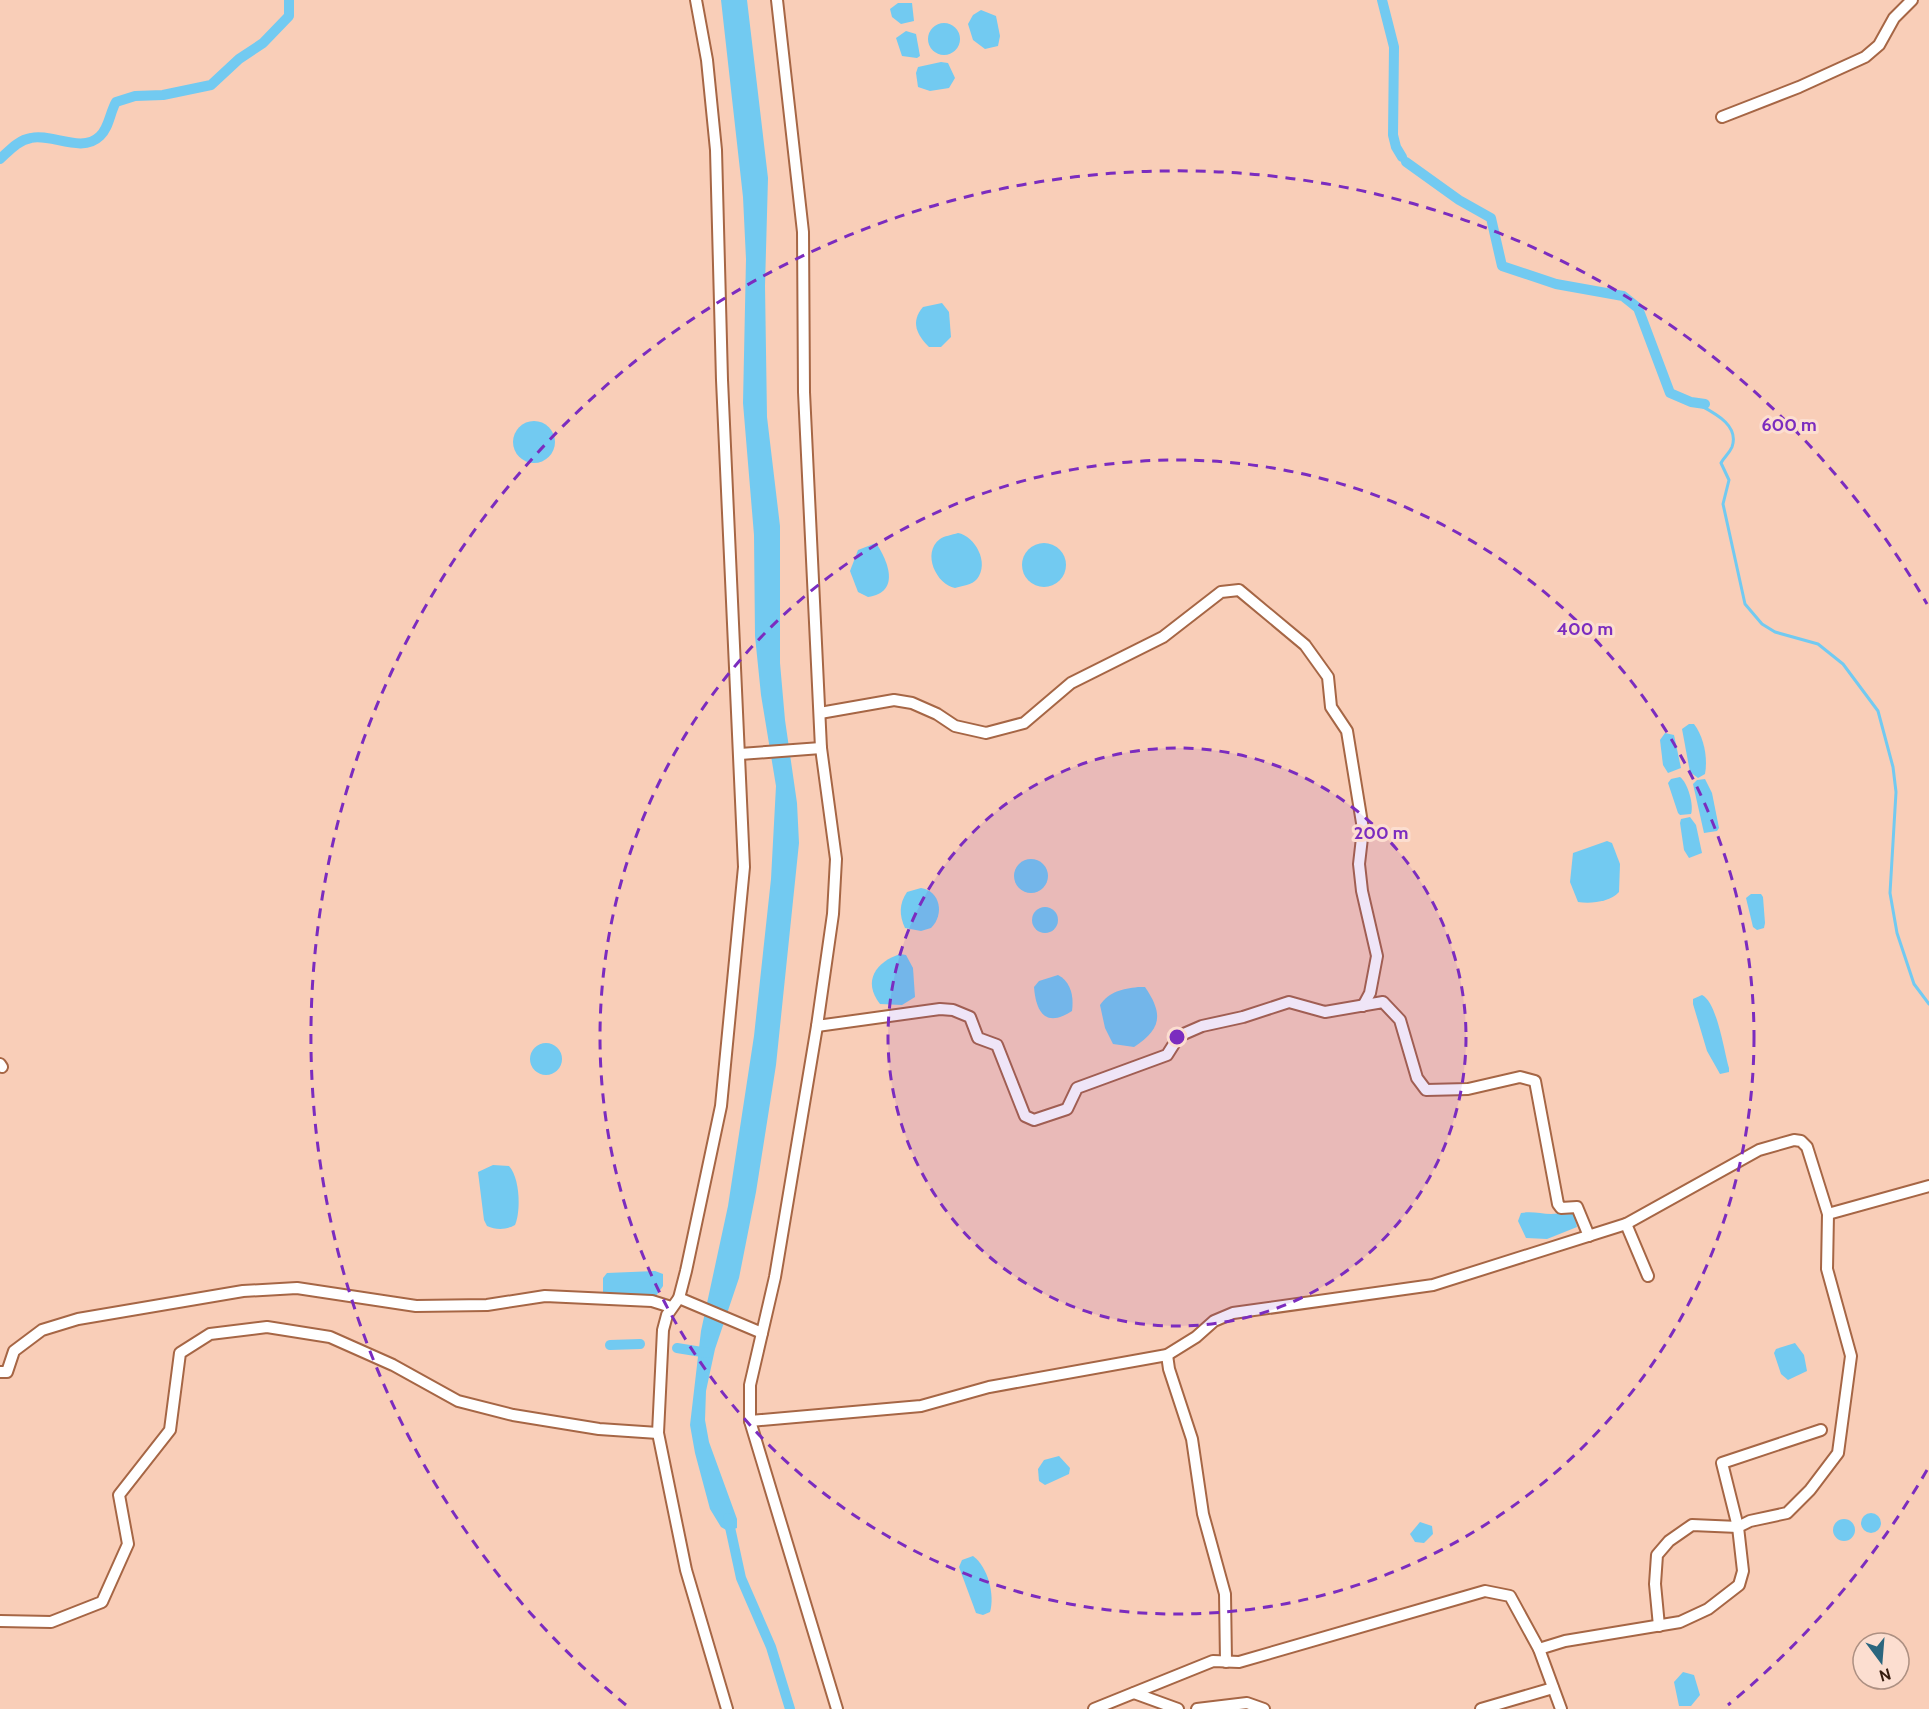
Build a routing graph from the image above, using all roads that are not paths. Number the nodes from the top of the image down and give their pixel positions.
1 (696, 0) edge
2 (777, 0) edge
3 (1912, 0) edge
4 (1722, 117) dead end
5 (820, 713) junction
6 (821, 748) junction
7 (740, 754) junction
8 (1363, 1006) junction
9 (817, 1026) junction
10 (1929, 1186) edge
11 (1828, 1214) junction
12 (1626, 1224) junction
13 (1589, 1236) junction
14 (1648, 1276) dead end
15 (675, 1303) junction
16 (762, 1334) junction
17 (1167, 1354) junction
18 (0, 1372) edge
19 (750, 1421) junction
20 (1821, 1430) dead end
21 (658, 1433) junction
22 (1738, 1527) junction
23 (0, 1621) edge
24 (1659, 1626) junction
25 (1539, 1650) junction
26 (1226, 1662) junction
27 (1553, 1688) junction
28 (1134, 1693) junction
29 (728, 1709) edge
30 (837, 1709) edge
31 (1094, 1709) edge
32 (1178, 1709) edge
33 (1197, 1709) edge
34 (1264, 1709) edge
35 (1481, 1709) edge
36 (1561, 1709) edge

1 - 7 street
2 - 5 street
3 - 4 street
5 - 6 street
5 - 8 street
6 - 7 street
6 - 9 street
7 - 15 street
8 - 9 street
8 - 13 street
9 - 16 street
10 - 11 street
11 - 12 street
11 - 22 street
12 - 13 street
12 - 14 street
13 - 17 street
15 - 16 street
15 - 18 street
15 - 21 street
16 - 19 street
17 - 19 street
17 - 26 street
19 - 30 street
20 - 22 street
21 - 23 street
21 - 29 street
22 - 24 street
22 - 24 street
24 - 25 street
25 - 26 street
25 - 27 street
26 - 28 street
27 - 35 street
27 - 36 street
28 - 31 street
28 - 32 street
33 - 34 street

